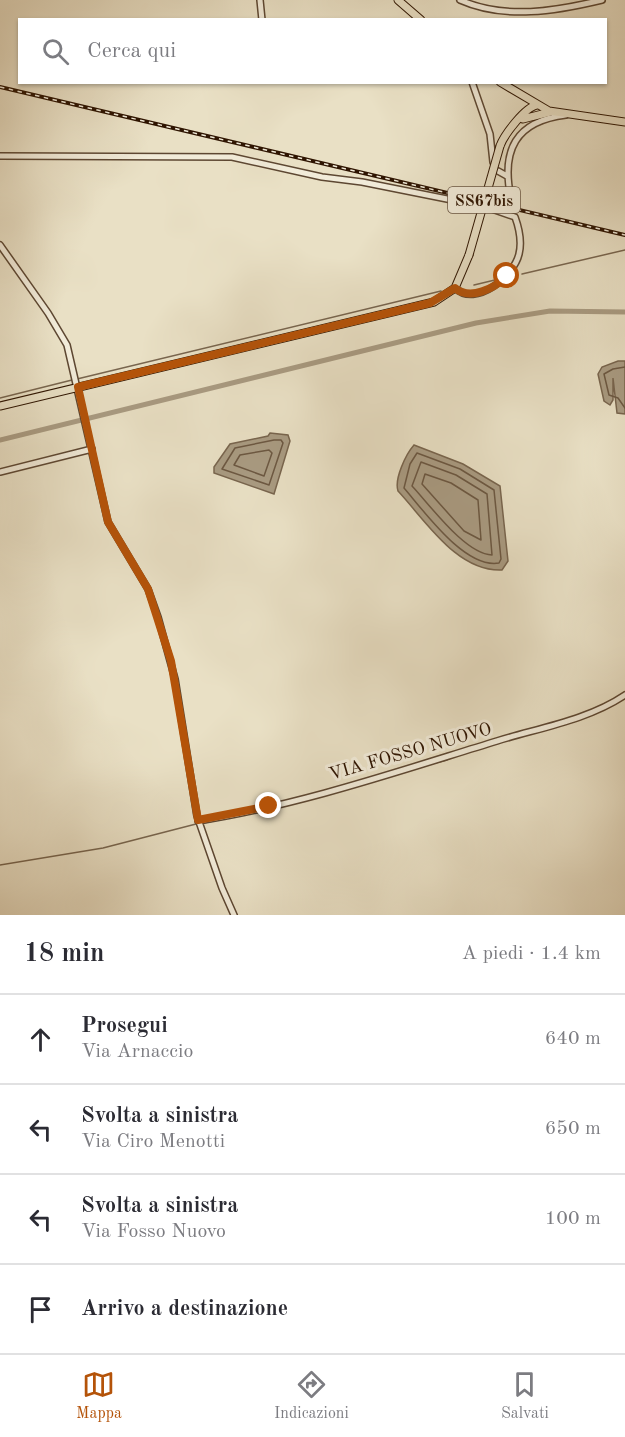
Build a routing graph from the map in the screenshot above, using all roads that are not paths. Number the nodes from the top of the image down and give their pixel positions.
1 (260, 0) edge
2 (460, 0) edge
3 (602, 0) edge
4 (402, 2) edge
5 (262, 18) edge
6 (419, 18) edge
7 (473, 84) edge
8 (503, 84) edge
9 (522, 97) junction
10 (537, 105) junction
11 (552, 112) junction
12 (526, 115) junction
13 (571, 115) junction
14 (625, 122) edge
15 (0, 156) edge
16 (493, 162) dead end
17 (498, 171) dead end
18 (507, 176) junction
19 (511, 198) dead end
20 (477, 205) dead end
21 (486, 207) dead end
22 (0, 245) edge
23 (455, 288) junction
24 (77, 382) junction
25 (0, 406) edge
26 (92, 449) junction
27 (0, 472) edge
28 (625, 695) edge
29 (198, 820) junction
30 (234, 915) edge

1 - 5 street
2 - 3 street
4 - 6 main road
7 - 16 street
8 - 9 main road
9 - 10 main road
9 - 12 main road
10 - 11 main road
10 - 12 main road, SS67bis
11 - 12 main road, SS67bis
11 - 13 main road
12 - 23 main road, SS67bis, bridge
13 - 14 main road
13 - 18 street
15 - 20 street
17 - 18 street
18 - 19 street
21 - 23 street
22 - 24 street
23 - 24 main road
24 - 25 main road
24 - 26 street
26 - 27 street
26 - 29 street
28 - 29 street, VIA FOSSO NUOVO
29 - 30 street

